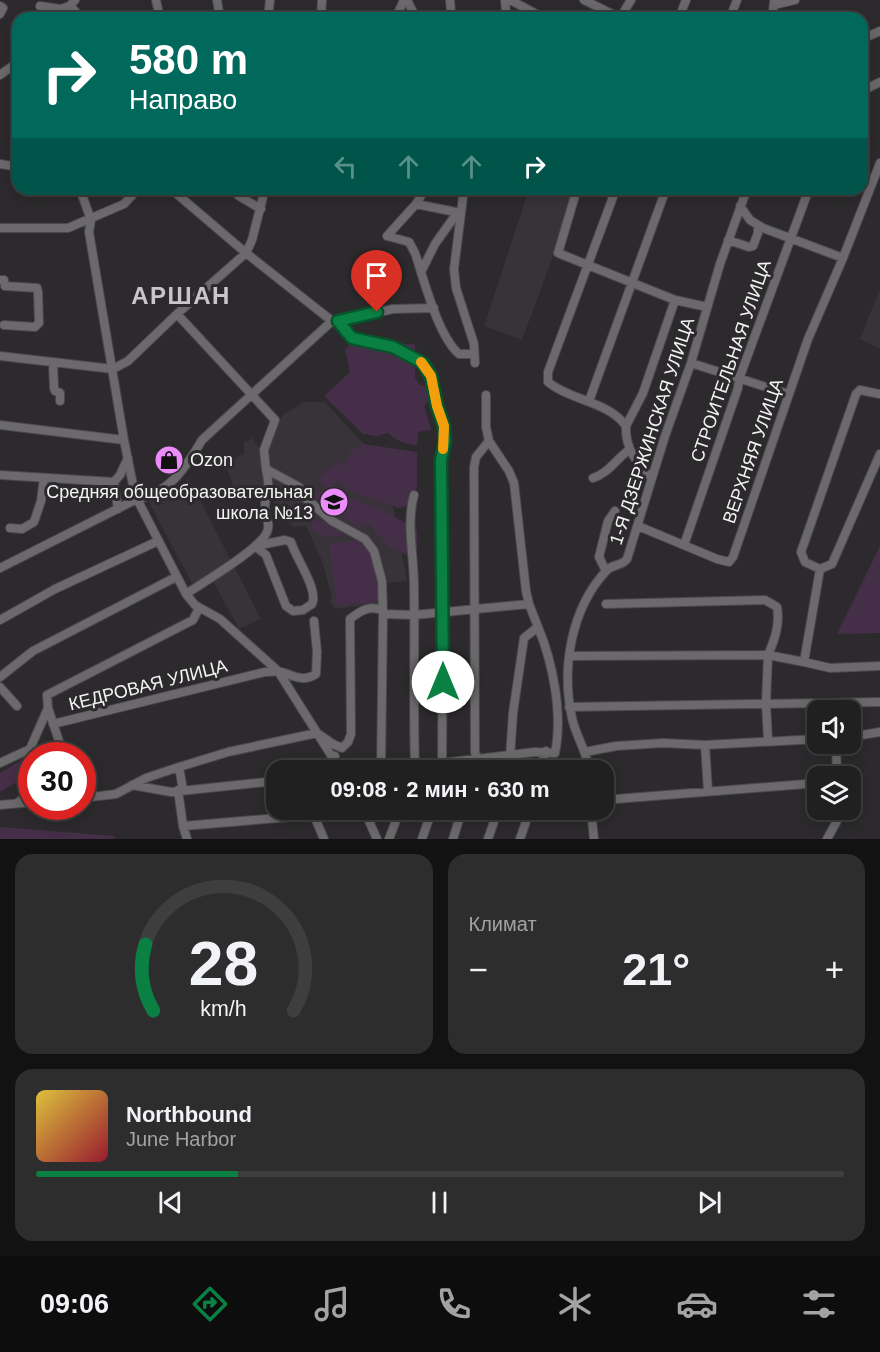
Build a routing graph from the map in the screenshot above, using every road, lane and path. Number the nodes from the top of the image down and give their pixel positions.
1 (510, 0) edge
2 (584, 0) edge
3 (795, 0) edge
4 (774, 2) edge
5 (73, 3) edge
6 (40, 6) dead end
7 (532, 12) edge
8 (609, 12) edge
9 (880, 163) edge
10 (868, 194) edge
11 (82, 195) edge
12 (132, 195) edge
13 (178, 195) edge
14 (238, 195) edge
15 (264, 195) edge
16 (421, 195) edge
17 (463, 195) edge
18 (575, 195) edge
19 (614, 195) edge
20 (664, 195) edge
21 (745, 195) edge
22 (807, 195) edge
23 (868, 195) edge
24 (416, 204) junction
25 (740, 206) junction
26 (261, 209) junction
27 (459, 213) junction
28 (90, 220) junction
29 (758, 225) junction
30 (0, 228) edge
31 (790, 239) junction
32 (728, 240) junction
33 (246, 253) junction
34 (843, 258) junction
35 (588, 265) junction
36 (421, 272) junction
37 (3, 282) edge
38 (631, 283) junction
39 (675, 300) junction
40 (707, 307) junction
41 (434, 308) junction
42 (177, 314) junction
43 (335, 321) junction
44 (3, 326) edge
45 (474, 354) junction
46 (0, 356) edge
47 (53, 363) junction
48 (475, 363) dead end
49 (691, 363) junction
50 (113, 369) junction
51 (739, 380) junction
52 (788, 394) junction
53 (880, 394) edge
54 (250, 395) junction
55 (486, 395) dead end
56 (60, 401) dead end
57 (588, 401) junction
58 (0, 425) edge
59 (626, 426) junction
60 (124, 440) junction
61 (489, 441) junction
62 (629, 450) junction
63 (880, 454) edge
64 (128, 458) junction
65 (266, 469) junction
66 (0, 475) edge
67 (652, 477) junction
68 (44, 478) junction
69 (593, 478) dead end
70 (114, 482) junction
71 (414, 495) dead end
72 (137, 499) junction
73 (118, 509) junction
74 (615, 511) dead end
75 (638, 526) junction
76 (10, 528) dead end
77 (158, 541) junction
78 (684, 545) junction
79 (255, 546) junction
80 (0, 568) edge
81 (820, 569) junction
82 (606, 572) junction
83 (176, 577) junction
84 (186, 594) junction
85 (529, 604) junction
86 (606, 604) dead end
87 (199, 608) junction
88 (475, 610) junction
89 (443, 612) junction
90 (383, 613) junction
91 (414, 615) junction
92 (0, 620) edge
93 (314, 621) dead end
94 (538, 627) junction
95 (768, 655) junction
96 (569, 656) junction
97 (804, 662) junction
98 (880, 666) edge
99 (278, 671) junction
100 (0, 677) edge
101 (0, 687) edge
102 (880, 702) edge
103 (766, 703) junction
104 (17, 706) dead end
105 (569, 707) junction
106 (48, 708) junction
107 (53, 724) junction
108 (880, 732) edge
109 (317, 733) junction
110 (861, 735) edge
111 (807, 739) edge
112 (768, 741) junction
113 (33, 742) edge
114 (59, 742) edge
115 (705, 745) junction
116 (342, 748) junction
117 (550, 752) junction
118 (585, 752) junction
119 (18, 754) edge
120 (509, 756) junction
121 (333, 758) junction
122 (478, 759) junction
123 (331, 760) edge
124 (378, 760) edge
125 (414, 760) edge
126 (443, 760) edge
127 (460, 760) edge
128 (509, 760) edge
129 (545, 760) edge
130 (587, 760) edge
131 (0, 762) edge
132 (179, 767) junction
133 (266, 782) edge
134 (807, 784) edge
135 (132, 785) junction
136 (181, 790) junction
137 (708, 791) junction
138 (96, 796) edge
139 (614, 799) edge
140 (17, 803) edge
141 (0, 805) edge
142 (266, 817) edge
143 (316, 820) edge
144 (368, 820) edge
145 (396, 820) edge
146 (429, 820) edge
147 (459, 820) edge
148 (495, 820) edge
149 (527, 820) edge
150 (592, 820) edge
151 (837, 820) edge
152 (183, 826) junction
153 (187, 839) edge
154 (324, 839) edge
155 (377, 839) edge
156 (389, 839) edge
157 (422, 839) edge
158 (453, 839) edge
159 (488, 839) edge
160 (520, 839) edge
161 (594, 839) edge
162 (827, 839) edge

1 - 7 street
2 - 8 street
3 - 4 street
5 - 6 street
9 - 10 street, ВЕРХНЯЯ УЛИЦА
11 - 28 street
12 - 28 street
13 - 33 street
14 - 26 street
15 - 26 street
16 - 24 street
17 - 27 street
18 - 35 street
19 - 35 street
20 - 38 street
21 - 25 street, 1-Я ДЗЕРЖИНСКАЯ УЛИЦА
22 - 31 street, СТРОИТЕЛЬНАЯ УЛИЦА
23 - 34 street, ВЕРХНЯЯ УЛИЦА
24 - 27 street
24 - 36 street
25 - 29 street
25 - 32 street, 1-Я ДЗЕРЖИНСКАЯ УЛИЦА
26 - 33 street
27 - 36 street
27 - 45 street
28 - 30 street
28 - 50 street
29 - 31 street
29 - 32 street
31 - 34 street
31 - 51 street, СТРОИТЕЛЬНАЯ УЛИЦА
32 - 40 street, 1-Я ДЗЕРЖИНСКАЯ УЛИЦА
33 - 42 street
33 - 43 street
34 - 52 street, ВЕРХНЯЯ УЛИЦА
35 - 38 street
35 - 57 street
36 - 41 street
37 - 44 street
38 - 39 street
38 - 57 street
39 - 40 street
39 - 59 street
40 - 49 street, 1-Я ДЗЕРЖИНСКАЯ УЛИЦА
41 - 43 street
41 - 45 street
42 - 50 street
42 - 54 street
43 - 54 street
43 - 89 street
45 - 48 street
46 - 47 street
47 - 50 street
47 - 56 street
49 - 51 street
49 - 67 street, 1-Я ДЗЕРЖИНСКАЯ УЛИЦА
50 - 60 street
51 - 52 street
51 - 78 street, СТРОИТЕЛЬНАЯ УЛИЦА
52 - 78 street, ВЕРХНЯЯ УЛИЦА
53 - 81 street
54 - 65 street
54 - 72 street
55 - 61 street
57 - 59 street
58 - 60 street
59 - 62 street
60 - 64 street
61 - 85 street
61 - 88 street
62 - 67 street
62 - 69 street
63 - 81 street
64 - 70 street
64 - 72 street
65 - 79 street
65 - 90 street
66 - 68 street
67 - 75 street, 1-Я ДЗЕРЖИНСКАЯ УЛИЦА
68 - 70 street
68 - 76 street
70 - 73 street
71 - 91 street
72 - 73 street
72 - 77 street
73 - 80 street
74 - 82 street
75 - 78 street, ВЕРХНЯЯ УЛИЦА
75 - 82 street, 1-Я ДЗЕРЖИНСКАЯ УЛИЦА
77 - 83 street
77 - 92 street
79 - 79 street
79 - 84 street
81 - 97 street
82 - 96 street, 1-Я ДЗЕРЖИНСКАЯ УЛИЦА
83 - 84 street
83 - 100 street
84 - 87 street
85 - 88 street
85 - 94 street
86 - 95 street
87 - 99 street
87 - 106 street, КЕДРОВАЯ УЛИЦА
88 - 89 street
88 - 122 street
89 - 91 street
89 - 126 street
90 - 91 street
90 - 116 street
90 - 124 street
91 - 125 street
93 - 99 street
94 - 117 street
94 - 120 street
95 - 96 street
95 - 97 street
95 - 103 street
96 - 105 street, 1-Я ДЗЕРЖИНСКАЯ УЛИЦА
97 - 98 street
99 - 107 street, КЕДРОВАЯ УЛИЦА
99 - 109 street
101 - 104 street
102 - 103 street
103 - 105 street
103 - 112 street
105 - 118 street, 1-Я ДЗЕРЖИНСКАЯ УЛИЦА
106 - 107 street, КЕДРОВАЯ УЛИЦА
106 - 113 street
107 - 114 street
108 - 110 street
109 - 116 street
109 - 121 street
109 - 132 street
111 - 112 street
112 - 115 street
115 - 118 street
115 - 137 street
116 - 121 street
117 - 120 street
117 - 129 street
118 - 130 street, 1-Я ДЗЕРЖИНСКАЯ УЛИЦА
119 - 131 street
120 - 122 street
120 - 128 street
121 - 123 street
122 - 127 street
132 - 135 street
132 - 136 street
133 - 136 street
134 - 137 street
135 - 136 street
135 - 138 street
136 - 152 street
137 - 139 street
140 - 141 street
142 - 152 street
143 - 154 street
144 - 155 street
145 - 156 street
146 - 157 street
147 - 158 street
148 - 159 street
149 - 160 street
150 - 161 street
151 - 162 street
152 - 153 street

